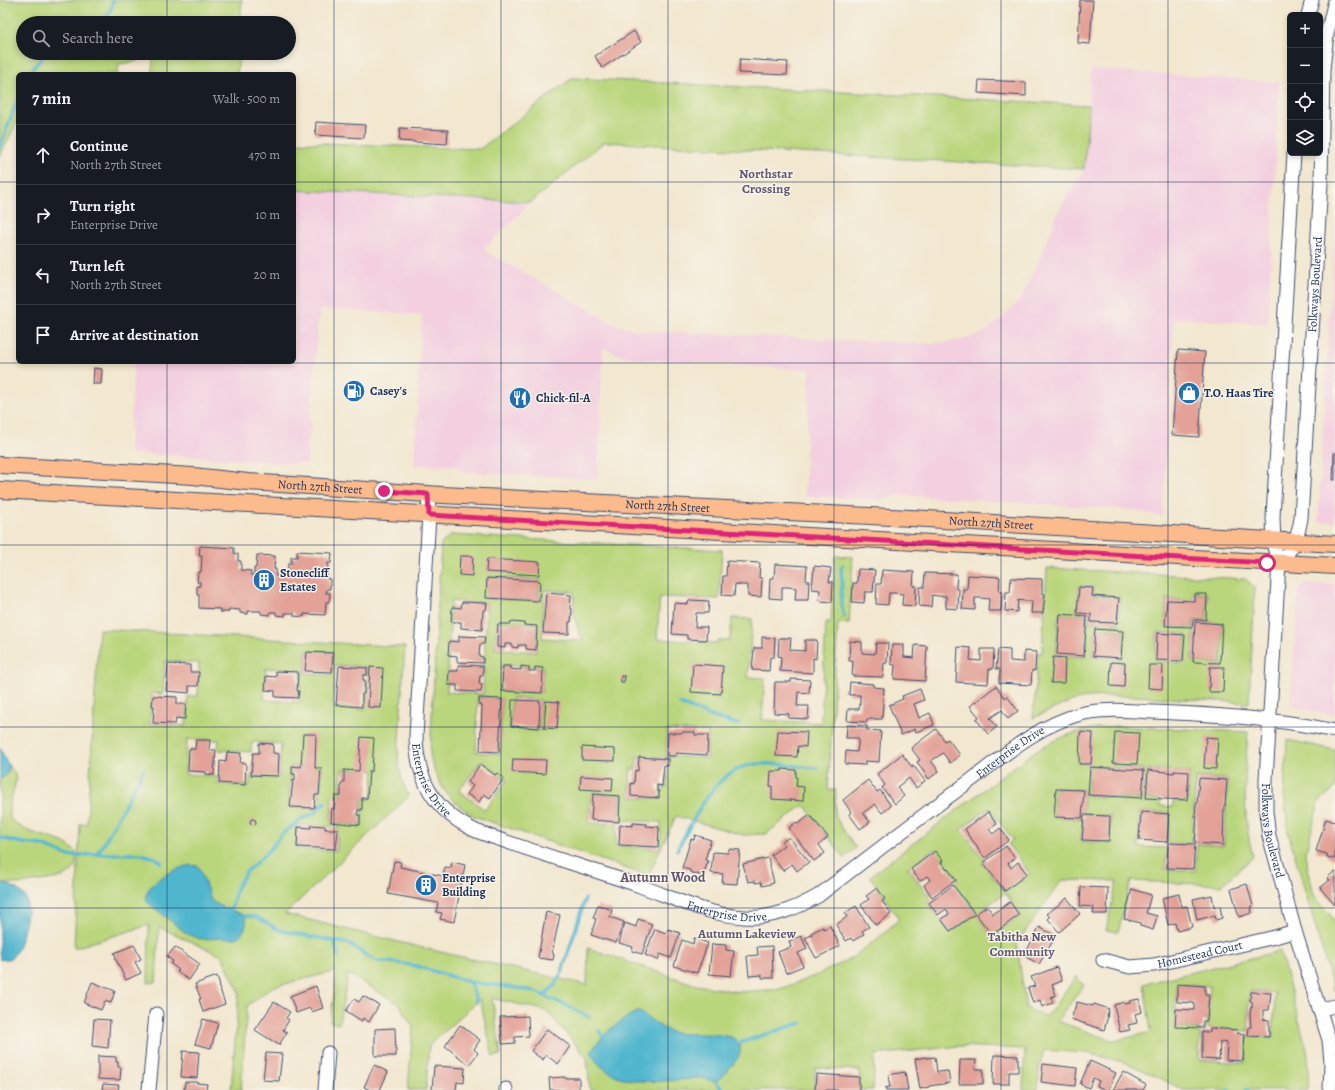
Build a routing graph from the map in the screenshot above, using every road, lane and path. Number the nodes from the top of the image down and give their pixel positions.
1 (1312, 0) edge
2 (1335, 0) edge
3 (1309, 12) edge
4 (1294, 156) edge
5 (0, 464) edge
6 (0, 490) edge
7 (435, 494) junction
8 (429, 515) junction
9 (1274, 540) junction
10 (1295, 541) junction
11 (1335, 544) edge
12 (1279, 563) junction
13 (1335, 566) edge
14 (1269, 721) junction
15 (1335, 731) edge
16 (1295, 931) junction
17 (1103, 960) dead end
18 (1335, 1006) edge
19 (1319, 1009) junction
20 (156, 1014) dead end
21 (328, 1053) dead end
22 (149, 1090) edge
23 (325, 1090) edge
24 (1330, 1090) edge

1 - 3 street
2 - 10 street, Folkways Boulevard
4 - 9 street, Folkways Boulevard
5 - 7 main road, North 27th Street
6 - 8 main road, North 27th Street
7 - 8 street, Enterprise Drive
7 - 9 main road, North 27th Street
8 - 12 main road, North 27th Street
8 - 14 street, Enterprise Drive
9 - 10 main road, North 27th Street
9 - 12 street, Folkways Boulevard
10 - 11 main road, North 27th Street
10 - 12 street, Folkways Boulevard
12 - 13 main road, North 27th Street
12 - 14 street, Folkways Boulevard
14 - 15 street, Enterprise Drive
14 - 16 street, Folkways Boulevard
16 - 17 street, Homestead Court
16 - 19 street, Folkways Boulevard
18 - 19 street
19 - 24 street, Folkways Boulevard
20 - 22 street
21 - 23 street

